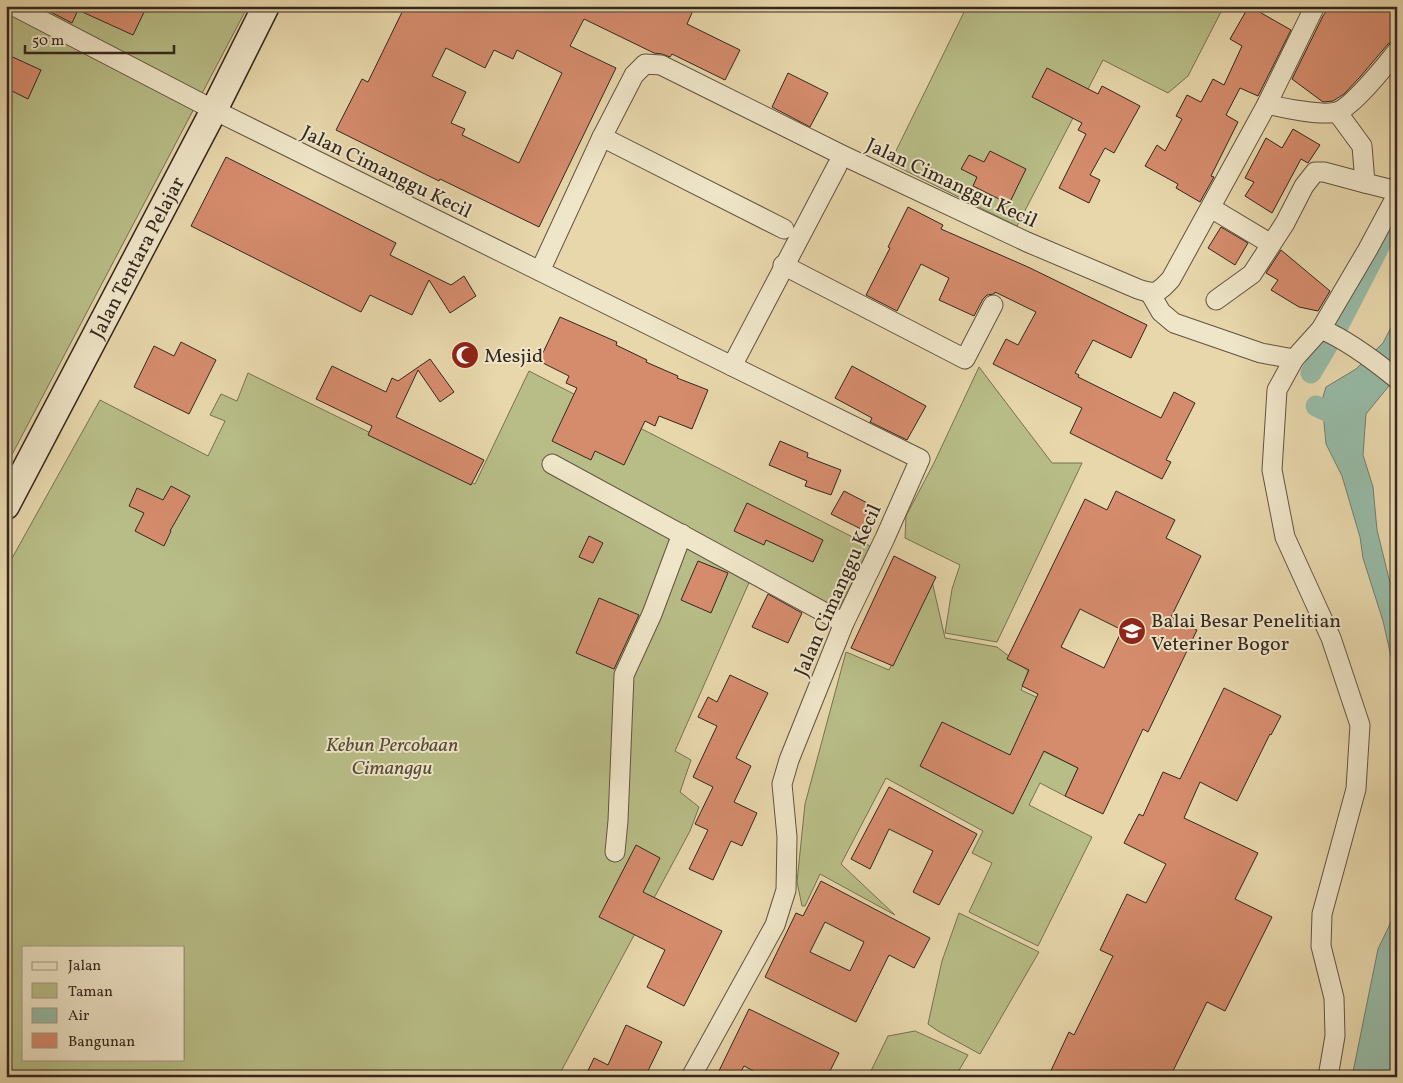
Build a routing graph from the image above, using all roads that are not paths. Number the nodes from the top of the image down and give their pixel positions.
1 (14, 6) edge
2 (266, 6) edge
3 (1315, 6) edge
4 (1397, 51) edge
5 (1267, 104) junction
6 (214, 110) junction
7 (1337, 112) junction
8 (602, 137) junction
9 (836, 166) dead end
10 (1365, 183) junction
11 (1397, 193) edge
12 (1210, 208) junction
13 (784, 229) dead end
14 (1271, 244) junction
15 (784, 265) junction
16 (540, 271) junction
17 (1150, 293) junction
18 (1216, 300) dead end
19 (993, 305) dead end
20 (1326, 332) junction
21 (1294, 359) junction
22 (732, 366) junction
23 (1397, 379) edge
24 (552, 464) dead end
25 (6, 506) edge
26 (682, 534) junction
27 (844, 623) junction
28 (615, 852) dead end
29 (691, 1077) edge
30 (1328, 1077) edge

1 - 6 street, Jalan Cimanggu Kecil
2 - 6 main road, Jalan Tentara Pelajar
3 - 5 street
4 - 7 street
5 - 7 street
5 - 12 street
6 - 16 street, Jalan Cimanggu Kecil
6 - 25 main road, Jalan Tentara Pelajar
7 - 10 street
8 - 13 street
8 - 16 street, Jalan Cimanggu Kecil
8 - 17 street, Jalan Cimanggu Kecil
9 - 15 street
10 - 11 street
10 - 14 street
11 - 20 street
12 - 14 street
12 - 17 street
14 - 18 street
15 - 19 street
15 - 22 street
16 - 22 street, Jalan Cimanggu Kecil
17 - 21 street
20 - 21 street
20 - 23 street
21 - 30 street
22 - 27 street, Jalan Cimanggu Kecil
24 - 26 street
26 - 27 street
26 - 28 street
27 - 29 street, Jalan Cimanggu Kecil

